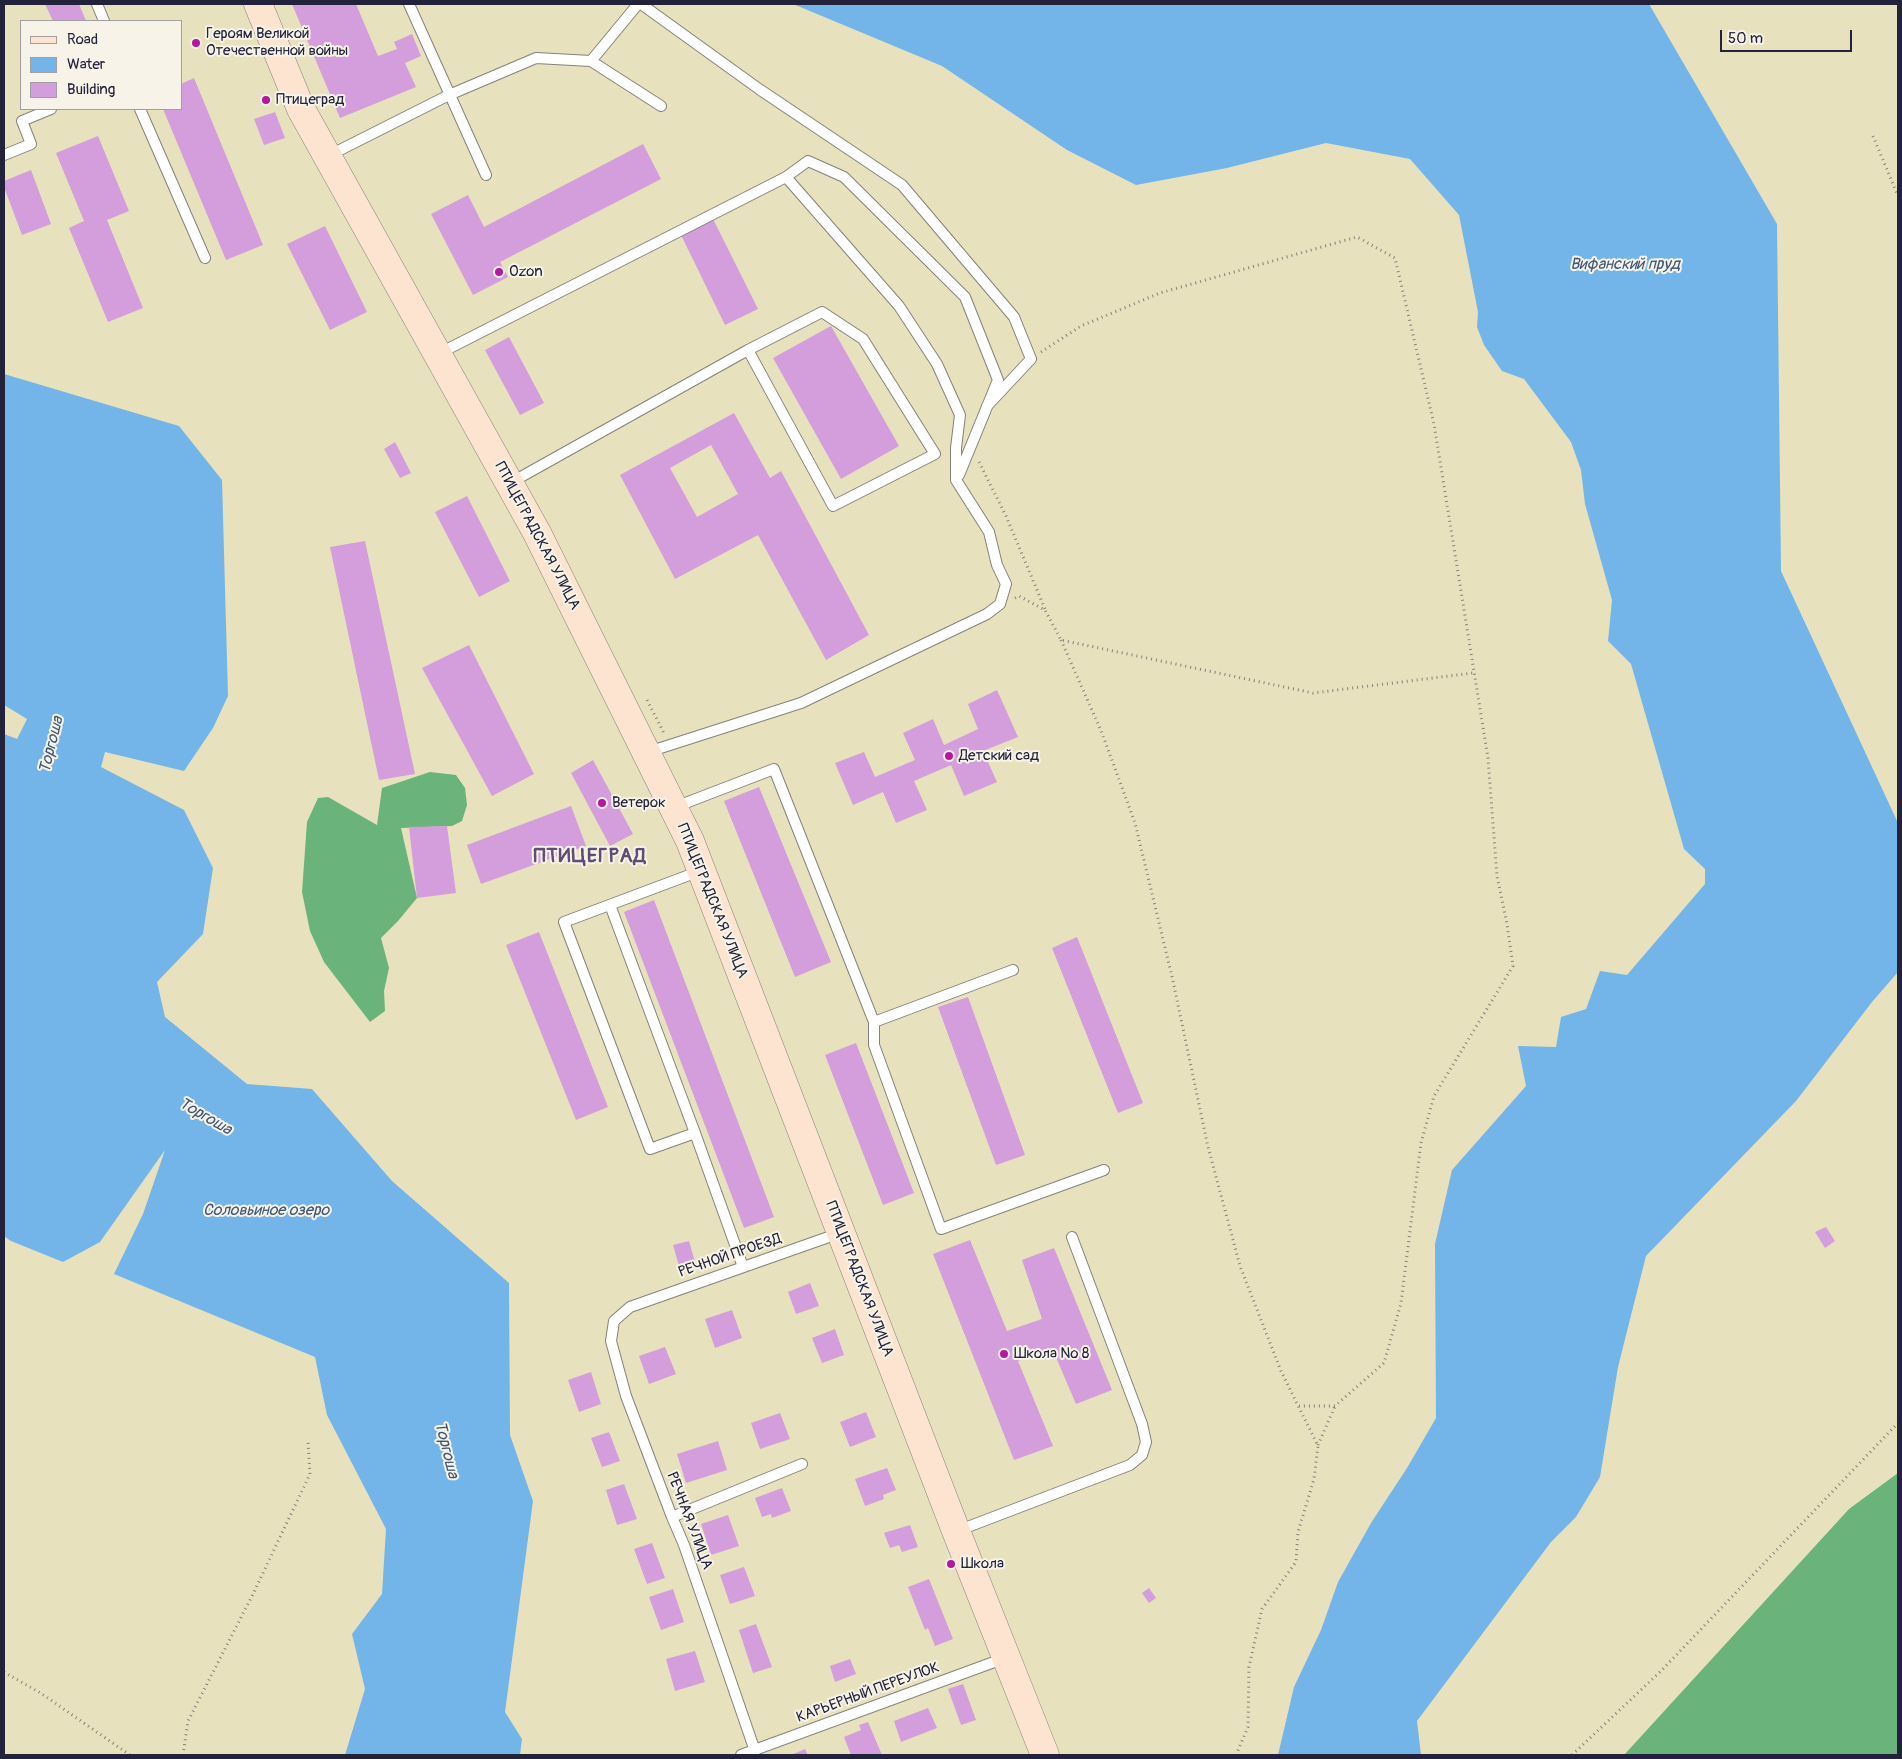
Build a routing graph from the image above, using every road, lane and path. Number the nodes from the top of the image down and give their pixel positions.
1 (97, 4) edge
2 (258, 4) edge
3 (409, 4) edge
4 (639, 4) edge
5 (104, 20) edge
6 (591, 61) junction
7 (449, 95) junction
8 (661, 106) dead end
9 (49, 110) edge
10 (140, 110) edge
11 (1873, 136) dead end
12 (4, 155) edge
13 (327, 156) junction
14 (486, 175) dead end
15 (786, 177) junction
16 (1898, 196) edge
17 (205, 258) dead end
18 (748, 350) junction
19 (437, 354) junction
20 (1030, 359) junction
21 (987, 406) junction
22 (972, 441) junction
23 (956, 480) junction
24 (509, 483) junction
25 (1000, 604) junction
26 (1045, 610) junction
27 (1062, 640) junction
28 (1473, 673) junction
29 (647, 752) junction
30 (674, 808) junction
31 (701, 870) junction
32 (610, 905) junction
33 (1013, 970) dead end
34 (874, 1022) junction
35 (694, 1133) junction
36 (1104, 1170) dead end
37 (841, 1233) junction
38 (1072, 1237) dead end
39 (743, 1267) junction
40 (630, 1307) joint
41 (1299, 1406) junction
42 (1336, 1406) junction
43 (1898, 1423) edge
44 (308, 1442) dead end
45 (1318, 1446) junction
46 (802, 1464) dead end
47 (672, 1517) junction
48 (956, 1531) junction
49 (1006, 1658) junction
50 (4, 1672) edge
51 (755, 1751) junction
52 (130, 1755) edge
53 (183, 1755) edge
54 (741, 1755) edge
55 (1045, 1755) edge
56 (1236, 1755) edge
57 (1572, 1755) edge

1 - 5 lane
2 - 13 street, ПТИЦЕГРАДСКАЯ УЛИЦА
3 - 7 lane
4 - 6 lane
4 - 20 lane
6 - 7 lane
6 - 8 lane
7 - 13 lane
7 - 14 lane
9 - 12 lane
10 - 17 lane
11 - 16 path
13 - 19 street, ПТИЦЕГРАДСКАЯ УЛИЦА
15 - 19 lane
15 - 21 lane
15 - 23 lane
18 - 18 lane
18 - 24 lane
19 - 24 street, ПТИЦЕГРАДСКАЯ УЛИЦА
20 - 21 lane
20 - 28 path
21 - 22 lane
22 - 23 lane
22 - 26 path
23 - 25 lane
24 - 29 street, ПТИЦЕГРАДСКАЯ УЛИЦА
25 - 26 path
25 - 29 lane
26 - 27 path
27 - 28 path
27 - 41 path
28 - 42 path
29 - 30 street, ПТИЦЕГРАДСКАЯ УЛИЦА
30 - 31 street, ПТИЦЕГРАДСКАЯ УЛИЦА
30 - 34 lane
31 - 32 lane
31 - 37 street, ПТИЦЕГРАДСКАЯ УЛИЦА
32 - 35 lane
32 - 35 lane
33 - 34 lane
34 - 36 lane
35 - 39 lane
37 - 39 lane, РЕЧНОЙ ПРОЕЗД
37 - 48 street, ПТИЦЕГРАДСКАЯ УЛИЦА
38 - 48 lane
39 - 40 lane, РЕЧНОЙ ПРОЕЗД
40 - 47 lane, РЕЧНАЯ УЛИЦА
41 - 42 path
41 - 45 path
42 - 45 path
43 - 57 path
44 - 53 path
45 - 56 path
46 - 47 lane
47 - 51 lane, РЕЧНАЯ УЛИЦА
48 - 49 street, ПТИЦЕГРАДСКАЯ УЛИЦА
49 - 51 lane, КАРЬЕРНЫЙ ПЕРЕУЛОК
49 - 55 street, ПТИЦЕГРАДСКАЯ УЛИЦА
50 - 52 path
51 - 54 lane, КАРЬЕРНЫЙ ПЕРЕУЛОК

